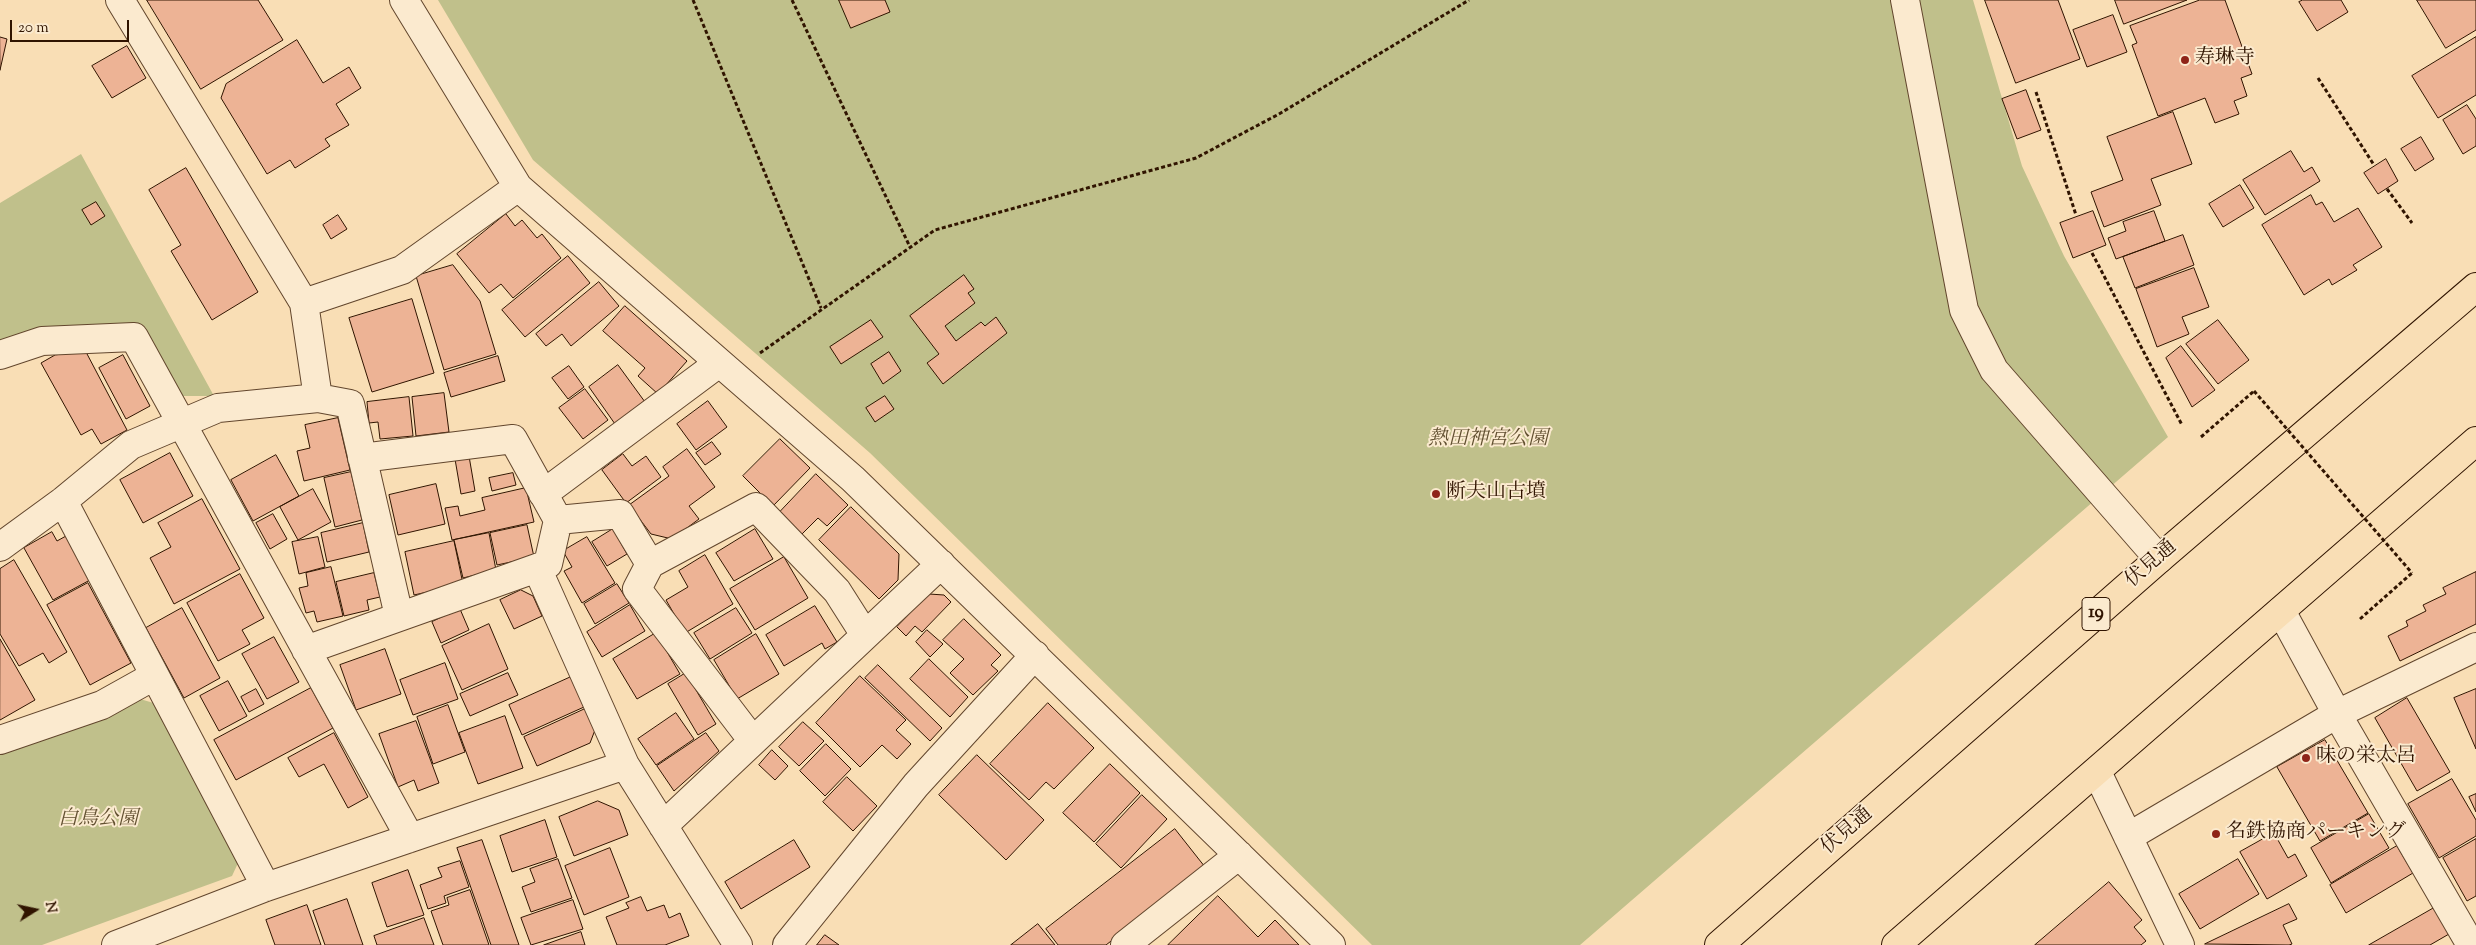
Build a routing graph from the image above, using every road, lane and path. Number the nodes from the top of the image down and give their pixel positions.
1 (120, 0) edge
2 (404, 0) edge
3 (693, 0) edge
4 (792, 0) edge
5 (1469, 0) edge
6 (1905, 0) edge
7 (2318, 78) dead end
8 (2036, 92) dead end
9 (2374, 165) dead end
10 (518, 187) junction
11 (2388, 189) dead end
12 (2076, 215) dead end
13 (2412, 223) dead end
14 (910, 247) junction
15 (2092, 253) dead end
16 (2476, 287) edge
17 (304, 304) junction
18 (821, 308) junction
19 (757, 354) dead end
20 (0, 355) edge
21 (719, 363) junction
22 (318, 398) junction
23 (182, 423) junction
24 (2182, 425) dead end
25 (2202, 437) dead end
26 (2476, 440) edge
27 (362, 458) junction
28 (543, 494) junction
29 (63, 501) junction
30 (558, 520) junction
31 (0, 547) edge
32 (2158, 559) junction
33 (650, 564) junction
34 (941, 564) junction
35 (537, 568) junction
36 (2280, 611) junction
37 (399, 616) junction
38 (2360, 619) dead end
39 (865, 634) junction
40 (2476, 647) edge
41 (306, 650) junction
42 (1035, 655) junction
43 (154, 676) junction
44 (2337, 714) junction
45 (0, 740) edge
46 (753, 741) junction
47 (625, 765) junction
48 (2096, 772) junction
49 (663, 826) junction
50 (2128, 837) junction
51 (410, 838) junction
52 (1239, 855) junction
53 (266, 888) junction
54 (1910, 939) edge
55 (116, 945) edge
56 (738, 945) edge
57 (787, 945) edge
58 (1125, 945) edge
59 (1331, 945) edge
60 (1718, 945) edge
61 (2180, 945) edge
62 (2470, 945) edge

1 - 17 street
2 - 10 street
3 - 18 path
4 - 14 path
5 - 14 path
6 - 32 street
7 - 9 path
8 - 12 path
10 - 17 street
10 - 21 street
11 - 13 path
14 - 18 path
15 - 24 path
16 - 32 highway, 伏見通 / 19
17 - 22 street
18 - 19 path
20 - 23 street
21 - 28 street
21 - 34 street
22 - 23 street
22 - 27 street
23 - 29 street
23 - 41 street
25 - 38 path, bridge
26 - 36 highway
27 - 28 street
27 - 37 street
28 - 30 street
29 - 31 street
29 - 43 street
30 - 33 street
30 - 35 street
32 - 60 highway, 伏見通 / 19
33 - 39 street
33 - 46 street
34 - 39 street
34 - 42 street
35 - 37 street
35 - 47 street
36 - 44 street
36 - 48 highway
37 - 41 street
39 - 46 street
40 - 44 street
41 - 51 street
42 - 52 street
42 - 57 street
43 - 45 street
43 - 53 street
44 - 50 street
44 - 62 street
46 - 49 street
47 - 49 street
47 - 51 street
48 - 50 street
48 - 54 highway
49 - 56 street
50 - 61 street
51 - 53 street
52 - 58 street
52 - 59 street
53 - 55 street

